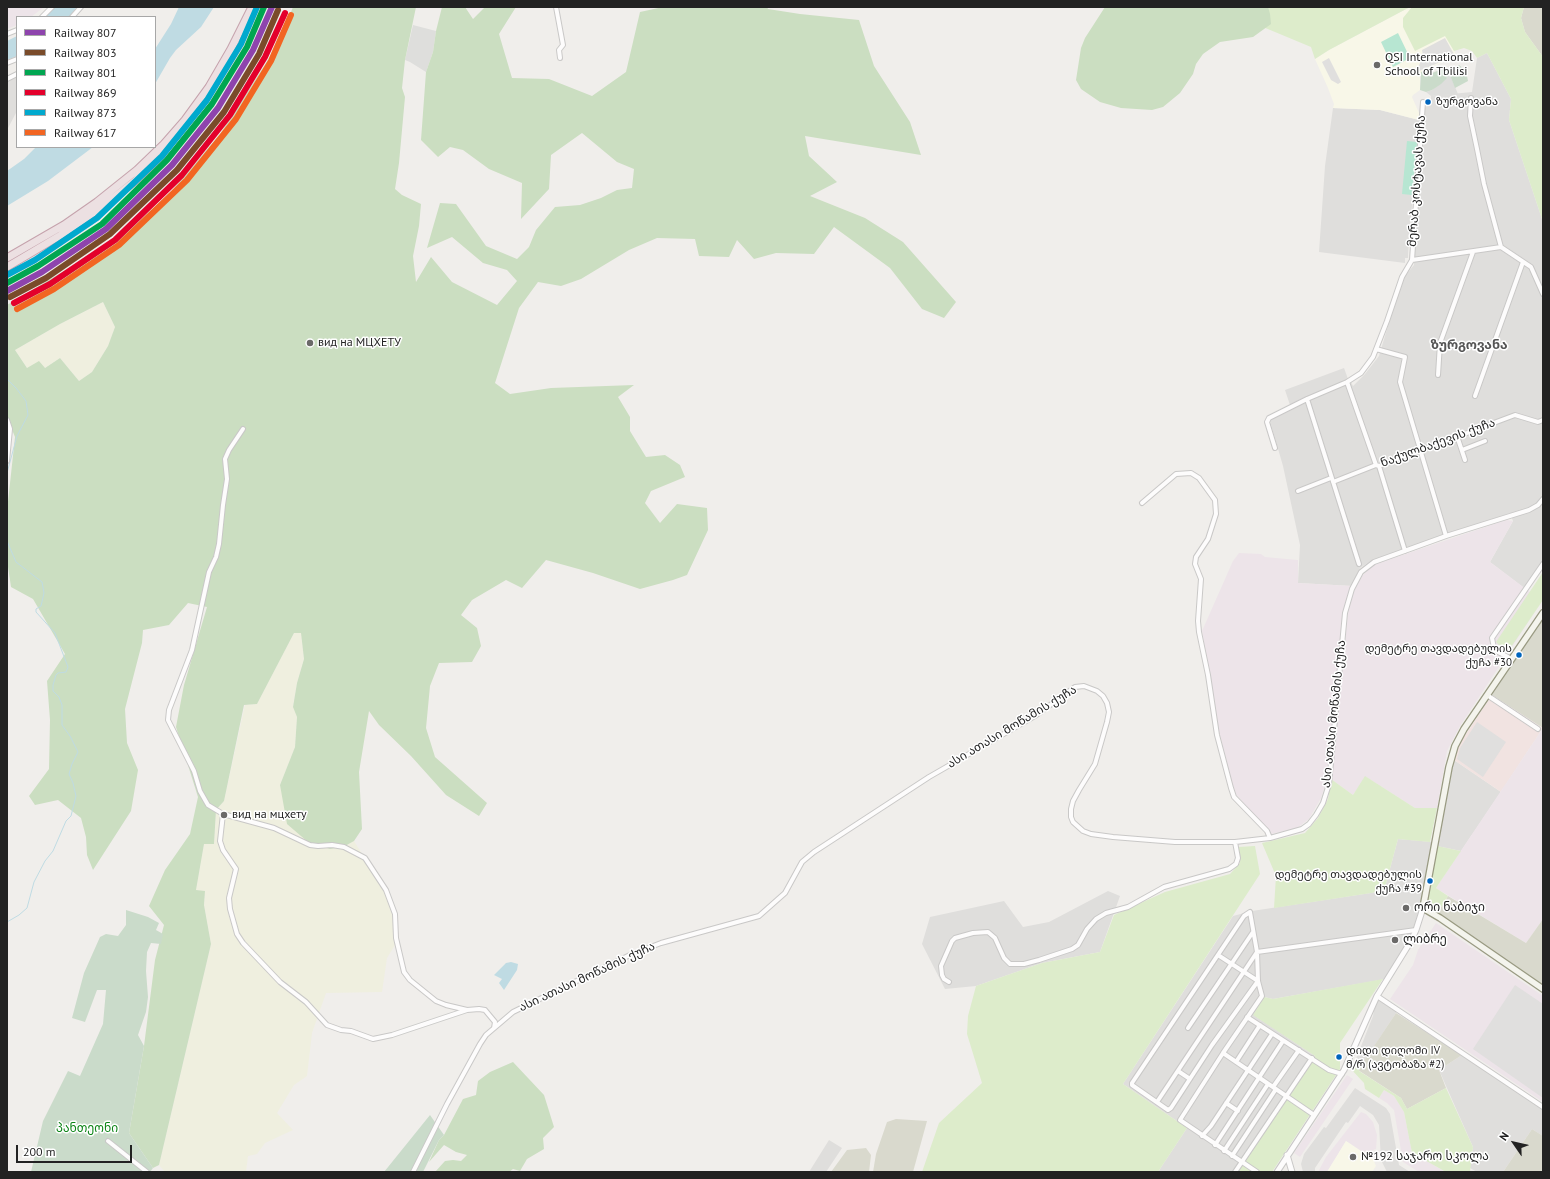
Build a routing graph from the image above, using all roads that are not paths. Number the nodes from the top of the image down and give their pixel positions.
1 (52, 7) edge
2 (81, 7) edge
3 (252, 7) edge
4 (260, 7) edge
5 (556, 7) edge
6 (43, 16) edge
7 (73, 16) edge
8 (560, 58) dead end
9 (16, 74) edge
10 (7, 79) edge
11 (1471, 98) dead end
12 (1423, 102) dead end
13 (1501, 248) junction
14 (1473, 252) junction
15 (7, 258) edge
16 (1412, 260) junction
17 (1523, 262) junction
18 (7, 267) edge
19 (1543, 294) edge
20 (1376, 349) junction
21 (1438, 375) dead end
22 (1347, 382) junction
23 (1475, 396) dead end
24 (1307, 399) junction
25 (7, 420) edge
26 (1543, 420) edge
27 (243, 429) dead end
28 (1457, 436) junction
29 (1485, 441) dead end
30 (1275, 448) dead end
31 (1420, 450) junction
32 (1462, 450) junction
33 (7, 460) edge
34 (1465, 460) dead end
35 (1378, 465) junction
36 (1332, 480) junction
37 (1298, 491) dead end
38 (1543, 499) edge
39 (1142, 503) dead end
40 (1446, 536) junction
41 (1405, 551) junction
42 (1360, 564) dead end
43 (1543, 564) edge
44 (1543, 613) edge
45 (1512, 659) junction
46 (1487, 695) junction
47 (1538, 729) dead end
48 (223, 814) junction
49 (1270, 838) junction
50 (1235, 842) junction
51 (1423, 908) junction
52 (1416, 930) junction
53 (1253, 932) junction
54 (1257, 952) junction
55 (1218, 955) junction
56 (1231, 963) junction
57 (1244, 972) junction
58 (1258, 981) junction
59 (949, 982) dead end
60 (1543, 989) edge
61 (1377, 996) junction
62 (467, 1010) junction
63 (1247, 1017) junction
64 (1260, 1025) junction
65 (494, 1028) junction
66 (1188, 1028) dead end
67 (1272, 1034) junction
68 (1283, 1041) junction
69 (1299, 1050) junction
70 (1223, 1053) junction
71 (1312, 1058) junction
72 (1236, 1062) junction
73 (1248, 1070) junction
74 (1178, 1071) junction
75 (1342, 1074) junction
76 (1260, 1078) junction
77 (1190, 1079) junction
78 (1268, 1084) junction
79 (1275, 1088) junction
80 (1286, 1096) junction
81 (1157, 1102) junction
82 (1226, 1103) junction
83 (1543, 1106) edge
84 (1238, 1111) junction
85 (1314, 1115) junction
86 (1202, 1136) junction
87 (108, 1141) dead end
88 (1216, 1145) junction
89 (1224, 1151) junction
90 (1232, 1156) junction
91 (1287, 1156) junction
92 (1242, 1163) junction
93 (147, 1172) edge
94 (413, 1172) edge
95 (1235, 1172) edge
96 (1257, 1172) edge
97 (1277, 1172) edge
98 (1292, 1172) edge

1 - 6 street
2 - 7 street
3 - 15 highway
4 - 18 highway
5 - 8 street
9 - 10 street
11 - 13 street
12 - 16 street, მერაბ კოსტავას ქუჩა
13 - 14 street
13 - 17 street
14 - 16 street
14 - 21 street
16 - 20 street
17 - 19 street
17 - 23 street
20 - 22 street
20 - 31 street
22 - 24 street
22 - 35 street
24 - 30 street
24 - 36 street
25 - 33 street
26 - 28 street, ნაქულბაქევის ქუჩა
27 - 48 street
28 - 31 street, ნაქულბაქევის ქუჩა
28 - 32 street
29 - 32 street
31 - 35 street, ნაქულბაქევის ქუჩა
31 - 40 street
32 - 34 street
35 - 36 street, ნაქულბაქევის ქუჩა
35 - 41 street
36 - 37 street, ნაქულბაქევის ქუჩა
36 - 42 street
38 - 40 street, ასი ათასი მოწამის ქუჩა
39 - 49 street
40 - 41 street, ასი ათასი მოწამის ქუჩა
41 - 49 street, ასი ათასი მოწამის ქუჩა
43 - 45 street
44 - 45 main road
45 - 46 main road
46 - 47 street
46 - 51 main road
48 - 62 street
48 - 62 street
49 - 50 street, ასი ათასი მოწამის ქუჩა
50 - 59 street
50 - 65 street, ასი ათასი მოწამის ქუჩა
51 - 52 street
51 - 60 main road
52 - 54 street
52 - 61 street
53 - 54 street
53 - 55 street
53 - 56 street
54 - 57 street
54 - 58 street
55 - 56 street
55 - 81 street
56 - 57 street
56 - 66 street
57 - 58 street
57 - 74 street
58 - 63 street
58 - 77 street
61 - 75 street
61 - 83 street
62 - 65 street
63 - 64 street
63 - 70 street
64 - 67 street
64 - 72 street
65 - 94 street, ასი ათასი მოწამის ქუჩა
67 - 68 street
67 - 73 street
68 - 69 street
68 - 76 street
69 - 71 street
69 - 79 street
70 - 72 street
70 - 86 street
71 - 75 street
71 - 80 street
72 - 73 street
73 - 76 street
73 - 82 street
74 - 77 street
74 - 81 street
75 - 85 street
76 - 78 street
76 - 84 street
77 - 81 street
78 - 79 street
78 - 89 street
79 - 80 street
79 - 90 street
80 - 85 street
80 - 92 street
82 - 84 street
82 - 86 street
84 - 88 street
85 - 91 street
86 - 88 street
87 - 93 street
88 - 89 street
89 - 90 street
90 - 92 street
91 - 97 street
91 - 98 street
92 - 95 street
92 - 96 street

